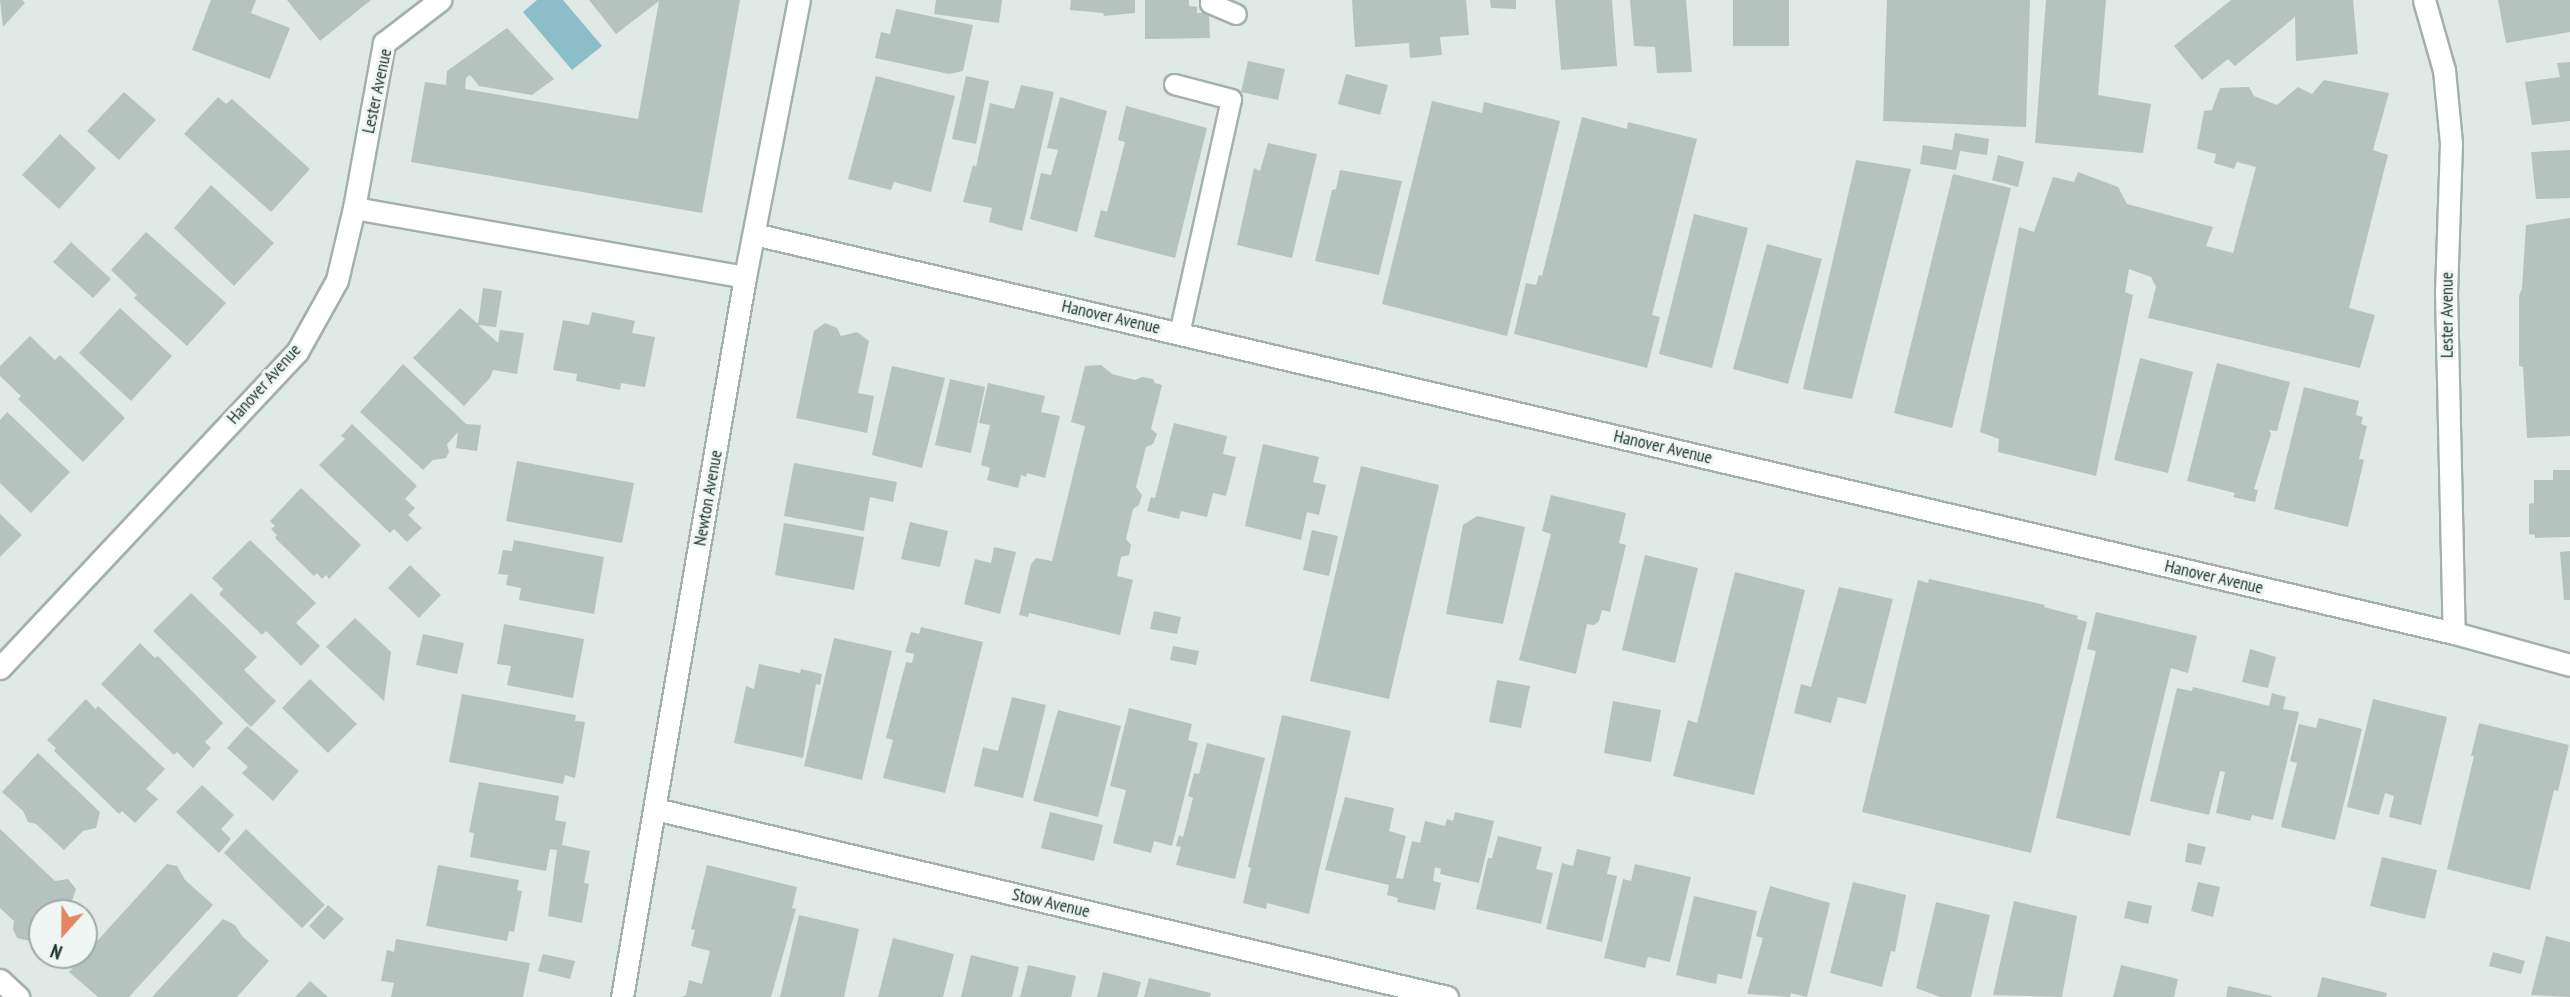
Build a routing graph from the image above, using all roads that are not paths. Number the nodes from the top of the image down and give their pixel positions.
1 (440, 0) edge
2 (799, 0) edge
3 (1210, 0) edge
4 (2424, 0) edge
5 (1236, 14) dead end
6 (1174, 84) dead end
7 (354, 208) junction
8 (754, 234) junction
9 (745, 278) junction
10 (1179, 333) junction
11 (2454, 633) junction
12 (2570, 665) edge
13 (0, 668) edge
14 (655, 809) junction
15 (0, 980) edge
16 (18, 997) edge
17 (622, 997) edge
18 (1447, 997) edge

1 - 7 street, Lester Avenue
2 - 8 street, Newton Avenue
3 - 5 lane
4 - 11 street, Lester Avenue
6 - 10 lane
7 - 9 street
7 - 13 street, Hanover Avenue
8 - 9 street, Newton Avenue
8 - 10 street, Hanover Avenue
9 - 14 street, Newton Avenue
10 - 11 street, Hanover Avenue
11 - 12 street, Hanover Avenue
14 - 17 street, Newton Avenue
14 - 18 street, Stow Avenue
15 - 16 street

